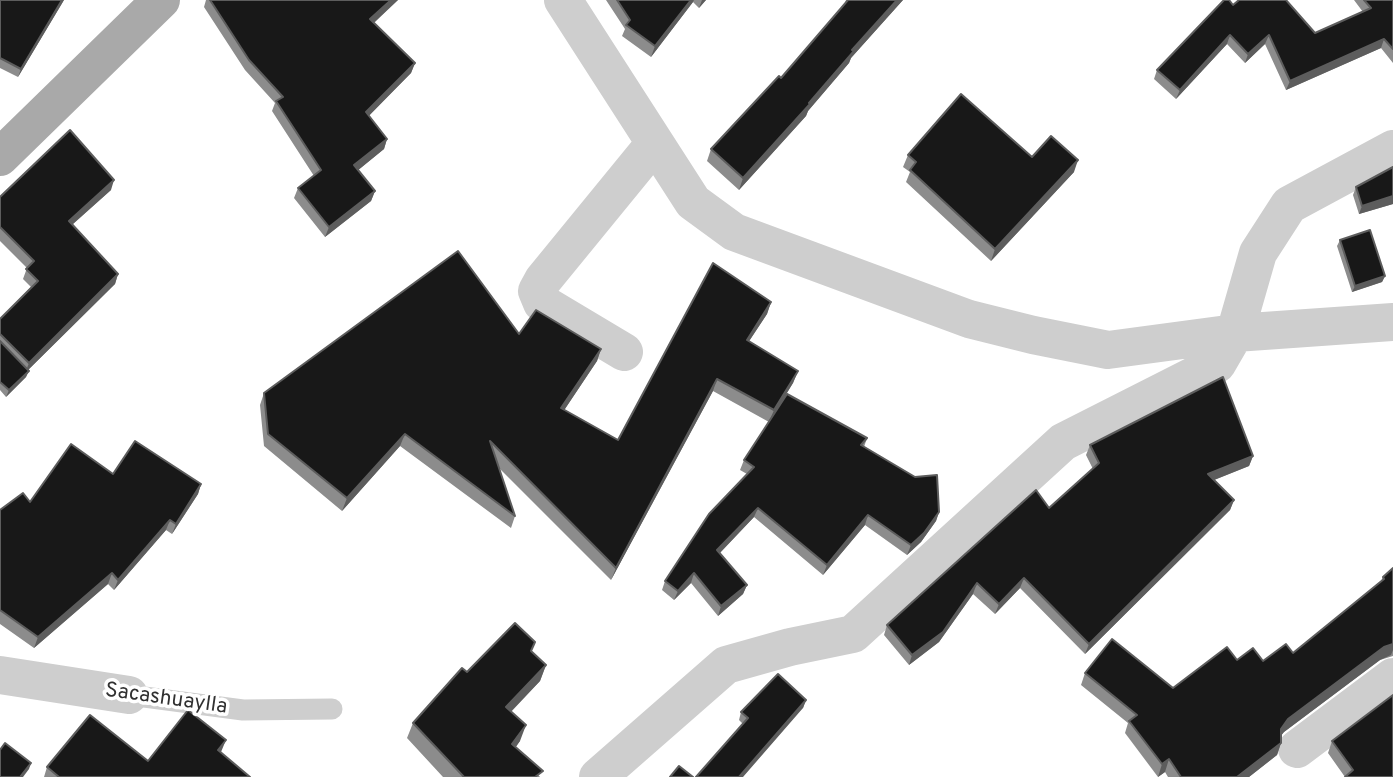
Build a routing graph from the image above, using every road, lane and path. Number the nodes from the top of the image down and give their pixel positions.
1 (161, 0) edge
2 (563, 0) edge
3 (655, 143) junction
4 (1393, 149) edge
5 (0, 157) edge
6 (1393, 322) edge
7 (1235, 333) junction
8 (624, 352) dead end
9 (0, 675) edge
10 (1393, 677) edge
11 (129, 695) joint
12 (332, 709) dead end
13 (1297, 749) dead end
14 (597, 777) edge

1 - 5 main road
2 - 3 street
3 - 7 street
3 - 8 street
4 - 7 street
6 - 7 street
7 - 14 street
9 - 11 street, Sacashuaylla
10 - 13 street
11 - 12 lane, Sacashuaylla

